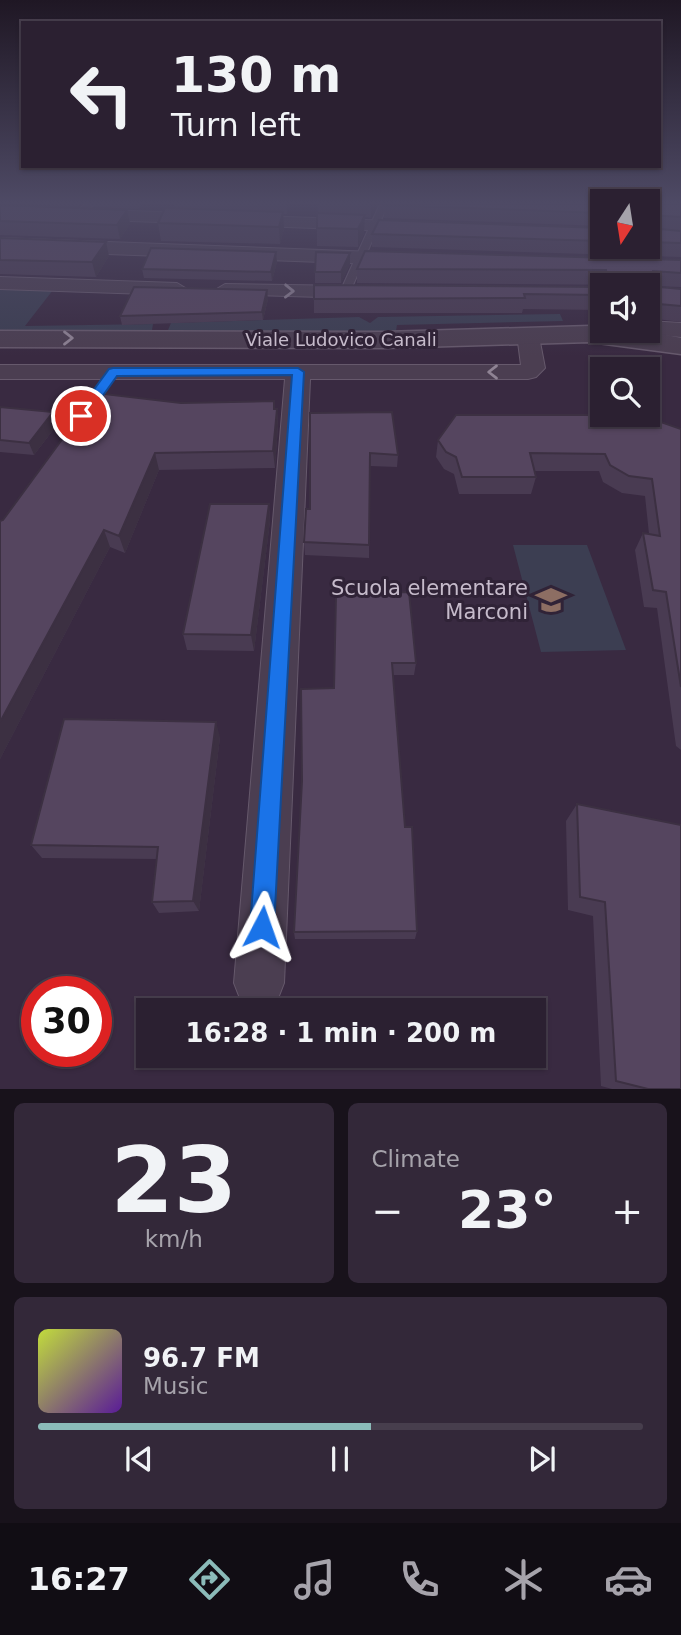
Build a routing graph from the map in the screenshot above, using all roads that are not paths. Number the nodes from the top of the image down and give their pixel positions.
1 (299, 255) edge
2 (359, 257) junction
3 (429, 259) edge
4 (0, 282) edge
5 (345, 292) junction
6 (371, 293) edge
7 (660, 329) edge
8 (681, 330) edge
9 (590, 332) edge
10 (0, 339) edge
11 (441, 339) junction
12 (137, 340) junction
13 (529, 342) junction
14 (660, 342) edge
15 (681, 346) edge
16 (681, 358) edge
17 (0, 372) edge
18 (113, 372) junction
19 (298, 372) junction
20 (97, 394) edge
21 (259, 983) dead end

1 - 2 street
2 - 3 street
2 - 5 lane
4 -> 5 street
5 - 6 street
7 - 8 street
9 - 11 street, Viale Ludovico Canali
10 -> 12 street, Viale Ludovico Canali
11 - 12 street, Viale Ludovico Canali
11 - 13 street
12 - 18 street
13 - 16 street
13 -> 19 street
14 - 15 street, Viale Ludovico Canali
17 - 18 street
18 - 19 street
18 - 20 street
19 - 21 street

